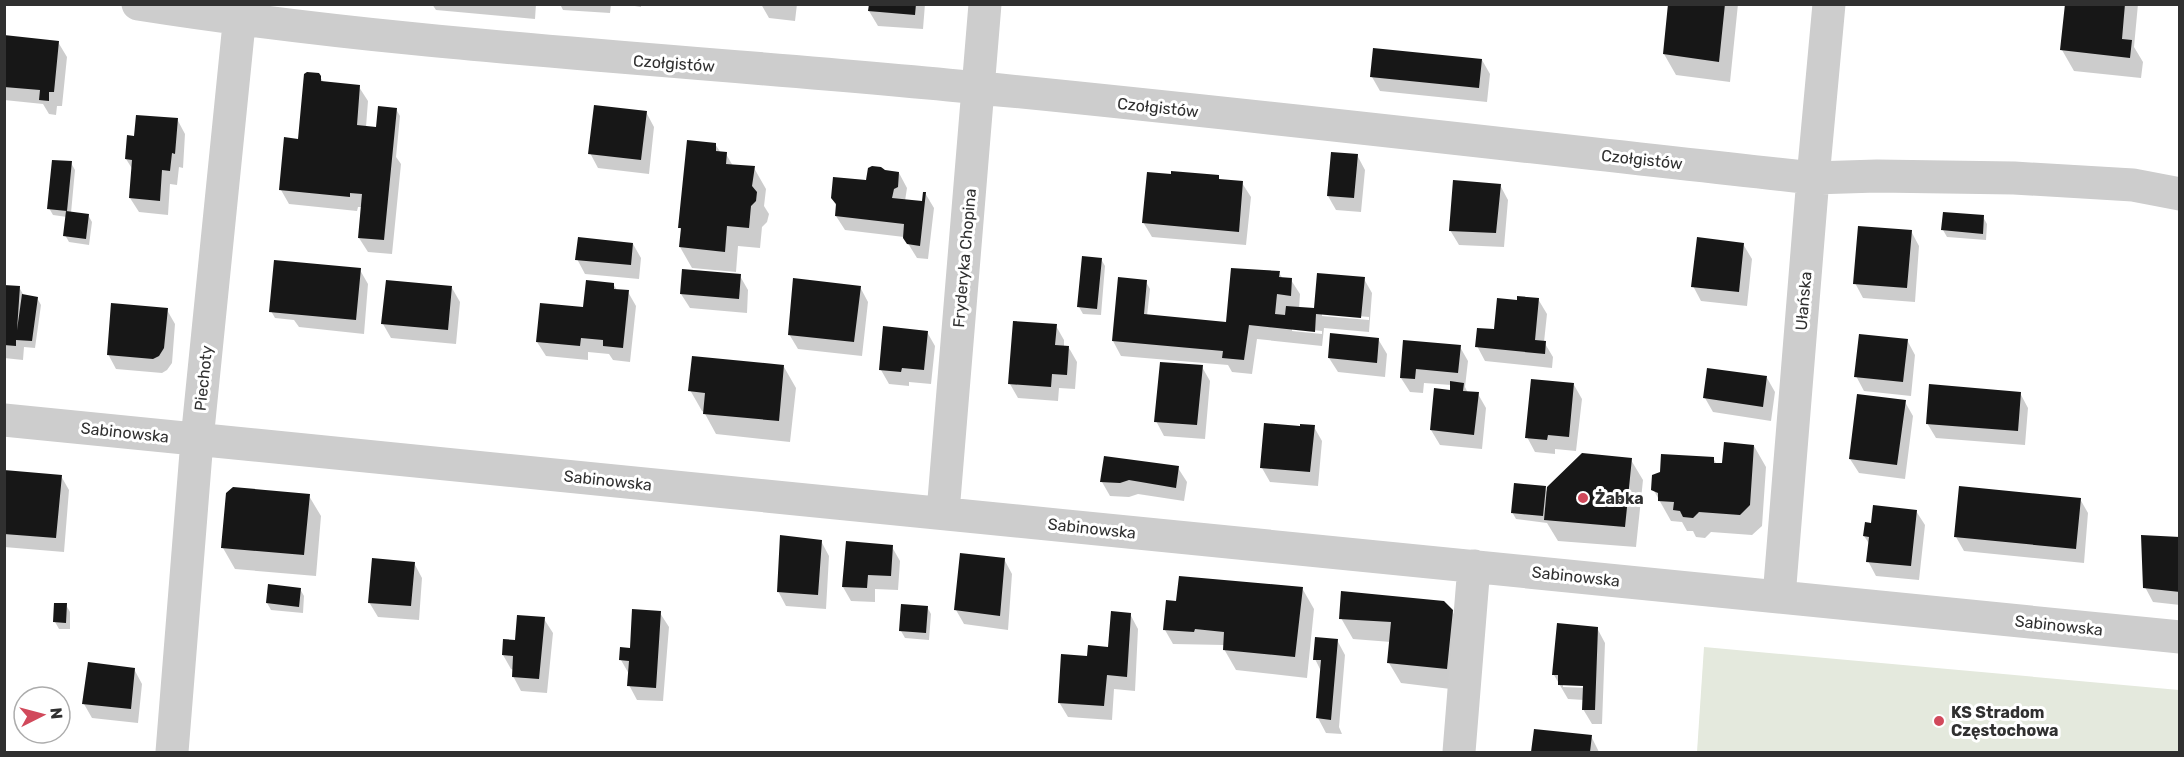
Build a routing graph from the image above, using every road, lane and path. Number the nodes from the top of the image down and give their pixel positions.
1 (138, 4) edge
2 (985, 4) edge
3 (1829, 4) edge
4 (240, 12) edge
5 (978, 88) junction
6 (1813, 178) junction
7 (2180, 194) edge
8 (4, 420) edge
9 (197, 440) junction
10 (943, 512) junction
11 (1473, 566) junction
12 (1779, 597) junction
13 (2180, 637) edge
14 (172, 753) edge
15 (1459, 753) edge

1 - 4 street, Czołgistów
2 - 5 street, Fryderyka Chopina
3 - 6 street, Ułańska
4 - 5 street, Czołgistów
4 - 9 street, Piechoty
5 - 6 street, Czołgistów
5 - 10 street, Fryderyka Chopina
6 - 7 street, Czołgistów
6 - 12 street, Ułańska
8 - 9 street, Sabinowska
9 - 10 street, Sabinowska
9 - 14 street, Piechoty
10 - 11 street, Sabinowska
11 - 12 street, Sabinowska
11 - 15 street
12 - 13 street, Sabinowska

